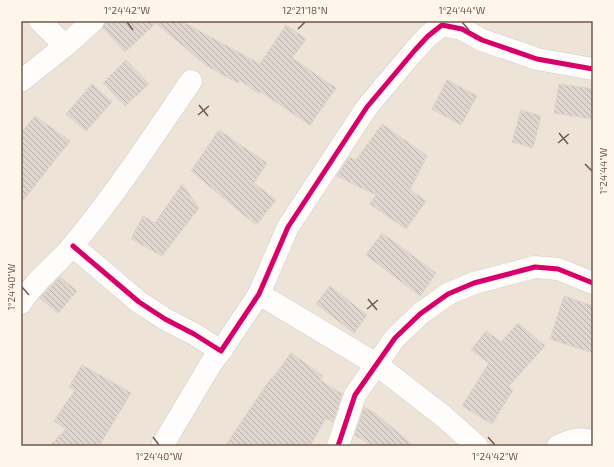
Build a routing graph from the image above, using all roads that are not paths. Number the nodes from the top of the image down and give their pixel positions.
1 (40, 21) edge
2 (93, 21) edge
3 (65, 46) junction
4 (593, 69) edge
5 (21, 81) edge
6 (191, 82) dead end
7 (73, 246) junction
8 (593, 283) edge
9 (259, 294) junction
10 (21, 302) edge
11 (221, 351) junction
12 (376, 364) junction
13 (593, 442) edge
14 (162, 446) edge
15 (338, 446) edge
16 (477, 446) edge
17 (558, 446) edge

1 - 3 street
2 - 3 street
3 - 5 street
4 - 9 street
6 - 7 street
7 - 10 street
7 - 11 street
8 - 12 street
9 - 11 street
9 - 12 street
11 - 14 street
12 - 15 street
12 - 16 street
13 - 17 street

